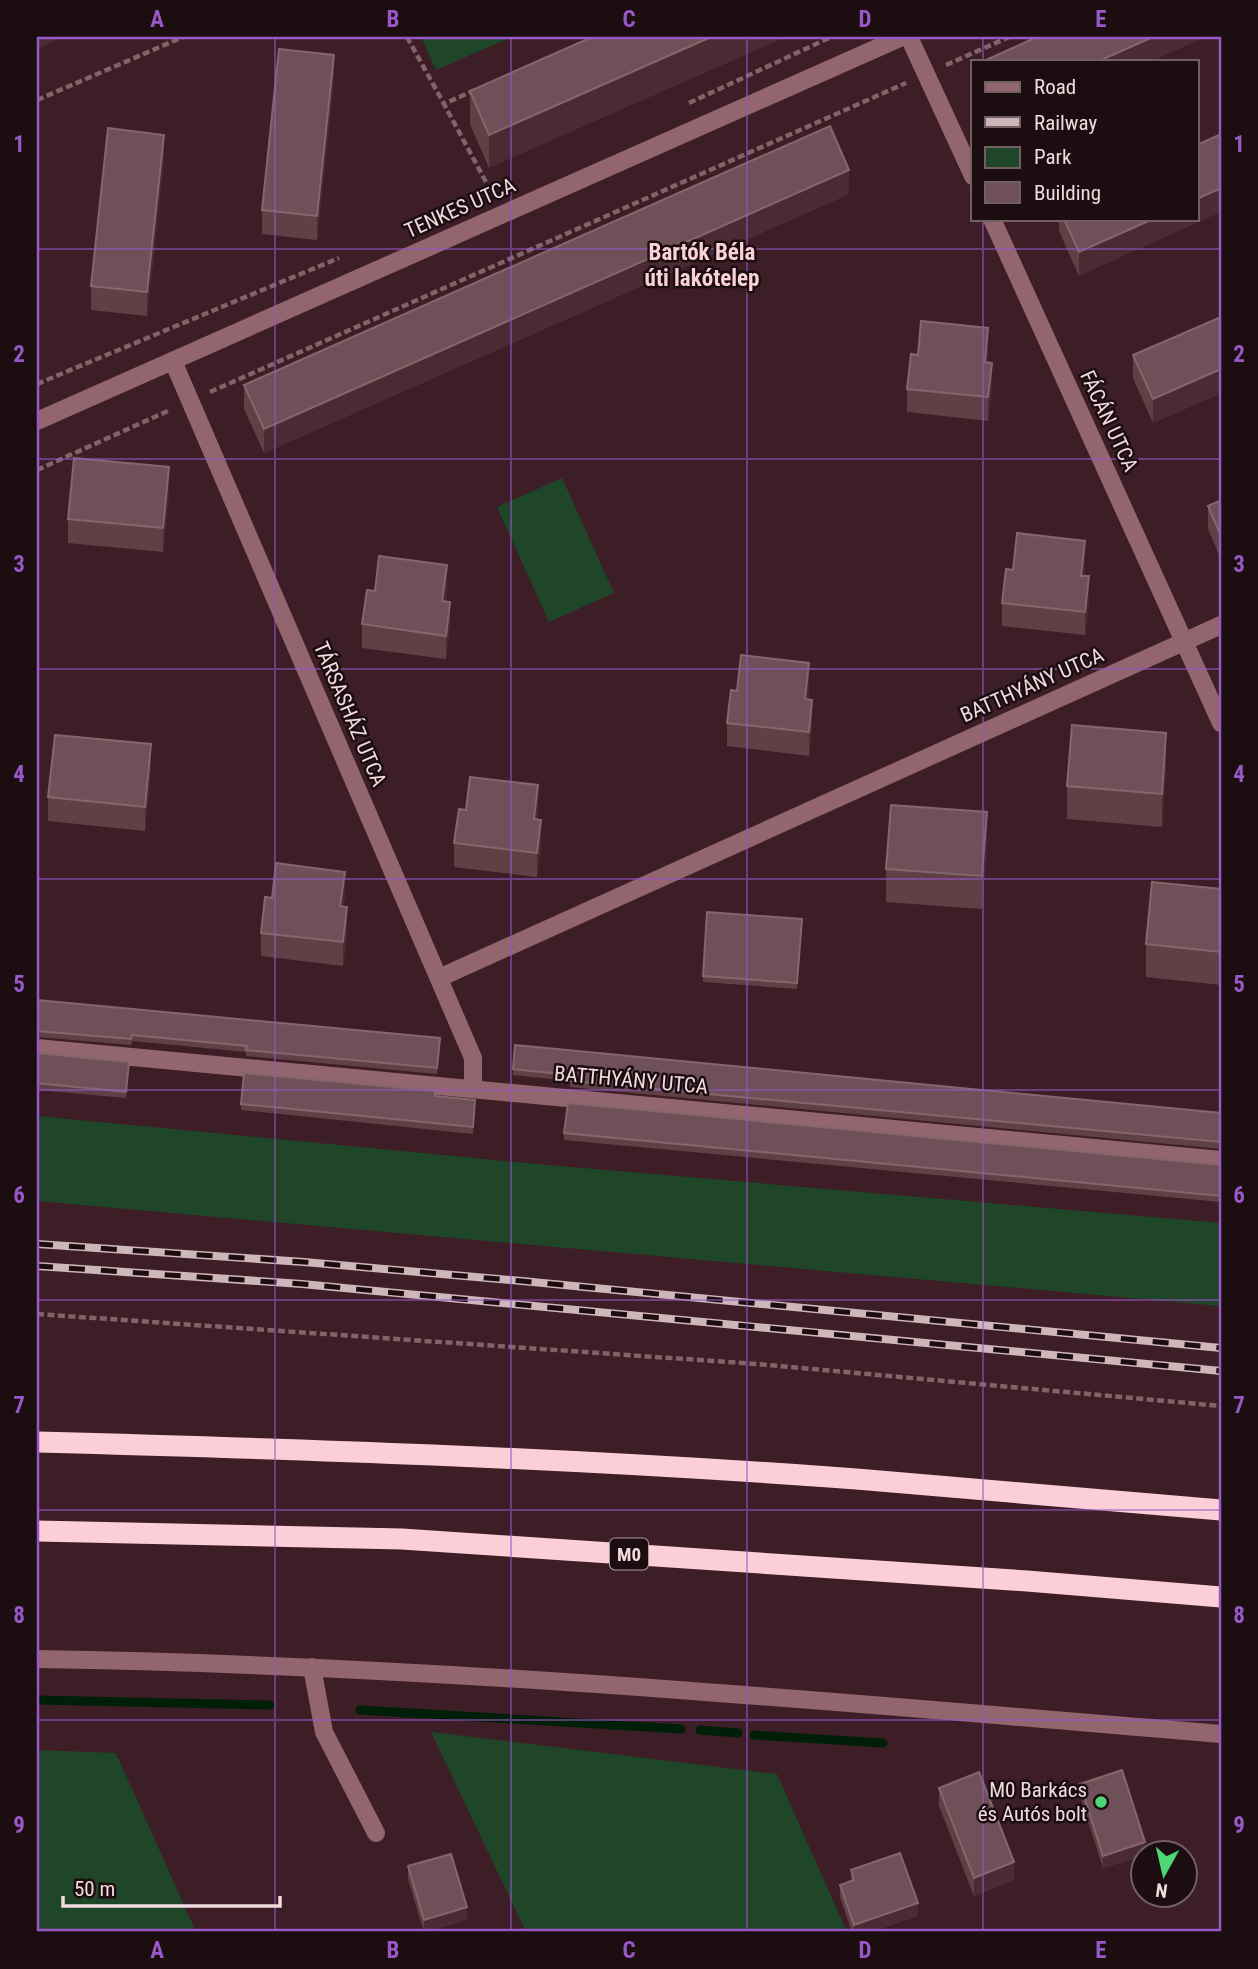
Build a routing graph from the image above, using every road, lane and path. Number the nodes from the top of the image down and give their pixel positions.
1 (183, 37) edge
2 (407, 37) edge
3 (831, 37) edge
4 (902, 37) edge
5 (909, 37) edge
6 (1009, 37) edge
7 (926, 74) junction
8 (482, 87) edge
9 (37, 100) edge
10 (444, 104) junction
11 (681, 107) dead end
12 (971, 172) edge
13 (505, 189) dead end
14 (493, 195) junction
15 (480, 200) dead end
16 (992, 220) edge
17 (341, 258) dead end
18 (173, 361) junction
19 (37, 384) edge
20 (190, 401) junction
21 (37, 421) edge
22 (37, 470) edge
23 (1221, 625) edge
24 (1185, 641) junction
25 (1221, 723) edge
26 (439, 978) junction
27 (37, 1048) edge
28 (473, 1088) junction
29 (1221, 1160) edge
30 (37, 1314) edge
31 (1221, 1405) edge
32 (37, 1442) edge
33 (1221, 1510) edge
34 (37, 1531) edge
35 (1221, 1597) edge
36 (37, 1659) edge
37 (312, 1667) junction
38 (1221, 1734) edge
39 (376, 1833) dead end

1 - 9 path
2 - 10 path
3 - 11 path
4 - 18 street, TENKES UTCA
5 - 7 street
6 - 7 path
7 - 12 street
7 - 20 path
8 - 10 path
10 - 14 path
13 - 14 path
14 - 15 path
16 - 24 street, FÁCÁN UTCA
17 - 19 path
18 - 20 street, TÁRSASHÁZ UTCA
18 - 21 street, TENKES UTCA
20 - 22 path
20 - 26 street, TÁRSASHÁZ UTCA
23 - 24 street, BATTHYÁNY UTCA
24 - 25 street
24 - 26 street, BATTHYÁNY UTCA
26 - 28 street, TÁRSASHÁZ UTCA
27 - 28 street, BATTHYÁNY UTCA
28 - 29 street, BATTHYÁNY UTCA
30 - 31 path
32 - 33 highway
34 - 35 highway, M0
36 - 37 street
37 - 38 street
37 - 39 street

